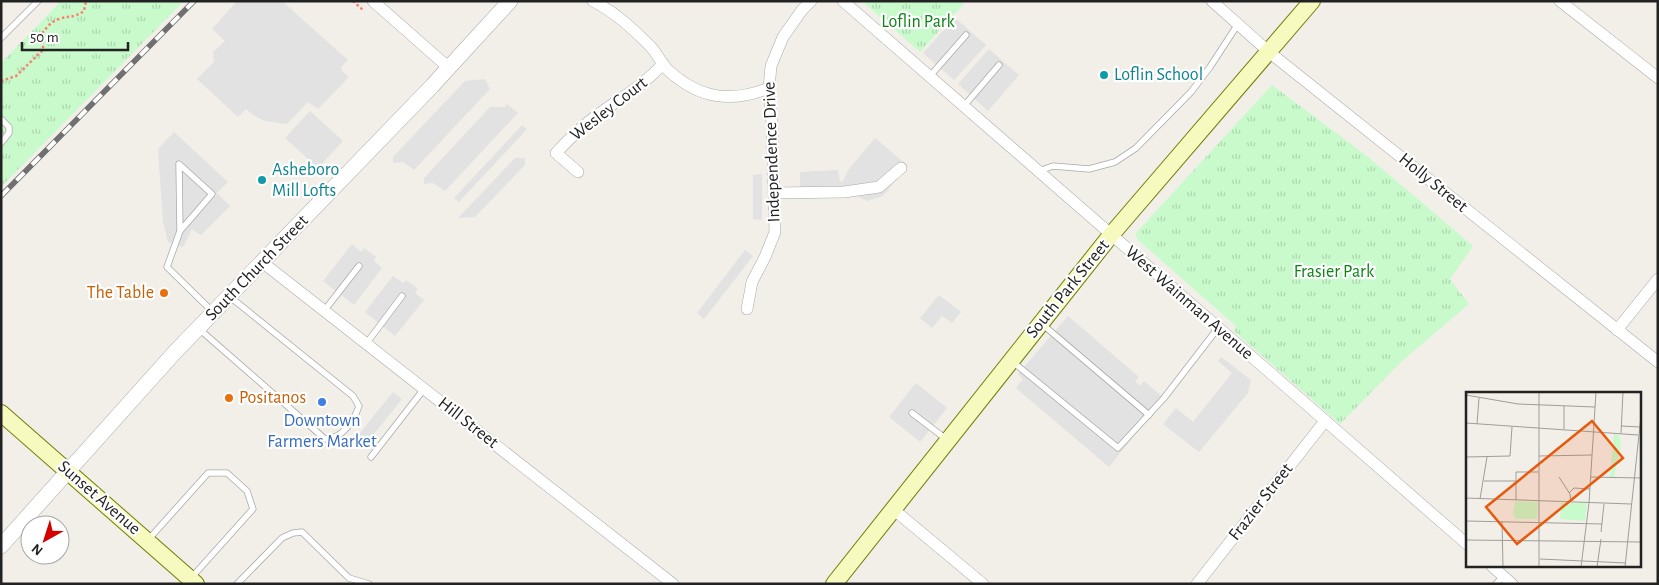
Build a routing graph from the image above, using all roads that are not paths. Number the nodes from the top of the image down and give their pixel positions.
1 (38, 1) edge
2 (373, 1) edge
3 (510, 1) edge
4 (593, 1) edge
5 (811, 1) edge
6 (844, 1) edge
7 (1212, 1) edge
8 (1312, 1) edge
9 (1560, 1) edge
10 (1238, 24) junction
11 (966, 35) dead end
12 (1, 38) edge
13 (1269, 52) junction
14 (663, 64) junction
15 (999, 65) dead end
16 (449, 68) junction
17 (930, 76) junction
18 (1658, 78) edge
19 (769, 88) junction
20 (964, 106) junction
21 (1, 119) edge
22 (1, 143) edge
23 (901, 168) dead end
24 (1038, 171) junction
25 (578, 172) dead end
26 (774, 193) junction
27 (180, 231) junction
28 (1111, 235) junction
29 (262, 262) junction
30 (359, 266) dead end
31 (1658, 279) edge
32 (229, 296) junction
33 (402, 296) dead end
34 (747, 309) dead end
35 (324, 311) junction
36 (214, 312) junction
37 (1041, 323) junction
38 (198, 328) junction
39 (1218, 328) junction
40 (1618, 330) junction
41 (366, 344) junction
42 (1011, 360) junction
43 (1658, 362) edge
44 (424, 389) junction
45 (1, 413) edge
46 (912, 413) dead end
47 (1149, 415) junction
48 (1325, 420) junction
49 (948, 440) junction
50 (371, 457) dead end
51 (68, 472) junction
52 (893, 509) junction
53 (148, 541) junction
54 (1466, 543) edge
55 (1, 546) edge
56 (1494, 568) edge
57 (193, 581) edge
58 (1504, 581) edge
59 (237, 584) edge
60 (369, 584) edge
61 (673, 584) edge
62 (834, 584) edge
63 (983, 584) edge
64 (1197, 584) edge

1 - 12 lane
2 - 16 street
3 - 16 street, South Church Street
4 - 14 street
5 - 19 street, Independence Drive
6 - 17 street, West Wainman Avenue
7 - 10 street, Holly Street
8 - 13 main road, South Park Street
9 - 18 street
10 - 13 street, Holly Street
10 - 24 lane
11 - 17 lane
13 - 28 main road, South Park Street
13 - 40 street, Holly Street
14 - 19 street
14 - 25 street, Wesley Court
15 - 20 lane
16 - 29 street, South Church Street
17 - 20 street, West Wainman Avenue
19 - 26 street, Independence Drive
20 - 24 street, West Wainman Avenue
21 - 22 lane
23 - 26 street
24 - 28 street, West Wainman Avenue
26 - 34 street, Independence Drive
27 - 27 lane
27 - 36 lane
28 - 37 main road, South Park Street
28 - 39 street, West Wainman Avenue
29 - 32 street, South Church Street
29 - 35 street, Hill Street
30 - 35 lane
31 - 40 street
32 - 36 street, South Church Street
32 - 38 lane
33 - 41 lane
35 - 41 street, Hill Street
36 - 38 street, South Church Street
37 - 42 main road, South Park Street
37 - 47 lane
38 - 51 street, South Church Street
39 - 47 lane
39 - 48 street, West Wainman Avenue
40 - 43 street, Holly Street
41 - 44 street, Hill Street
42 - 47 lane
42 - 49 main road, South Park Street
44 - 50 lane
44 - 61 street, Hill Street
45 - 51 main road, Sunset Avenue
46 - 49 lane
48 - 54 street, West Wainman Avenue
48 - 64 street, Frazier Street
49 - 52 main road, South Park Street
51 - 53 main road, Sunset Avenue
51 - 55 street, South Church Street
52 - 62 main road, South Park Street
52 - 63 street
53 - 57 main road, Sunset Avenue
53 - 57 lane
56 - 58 street
59 - 60 lane

